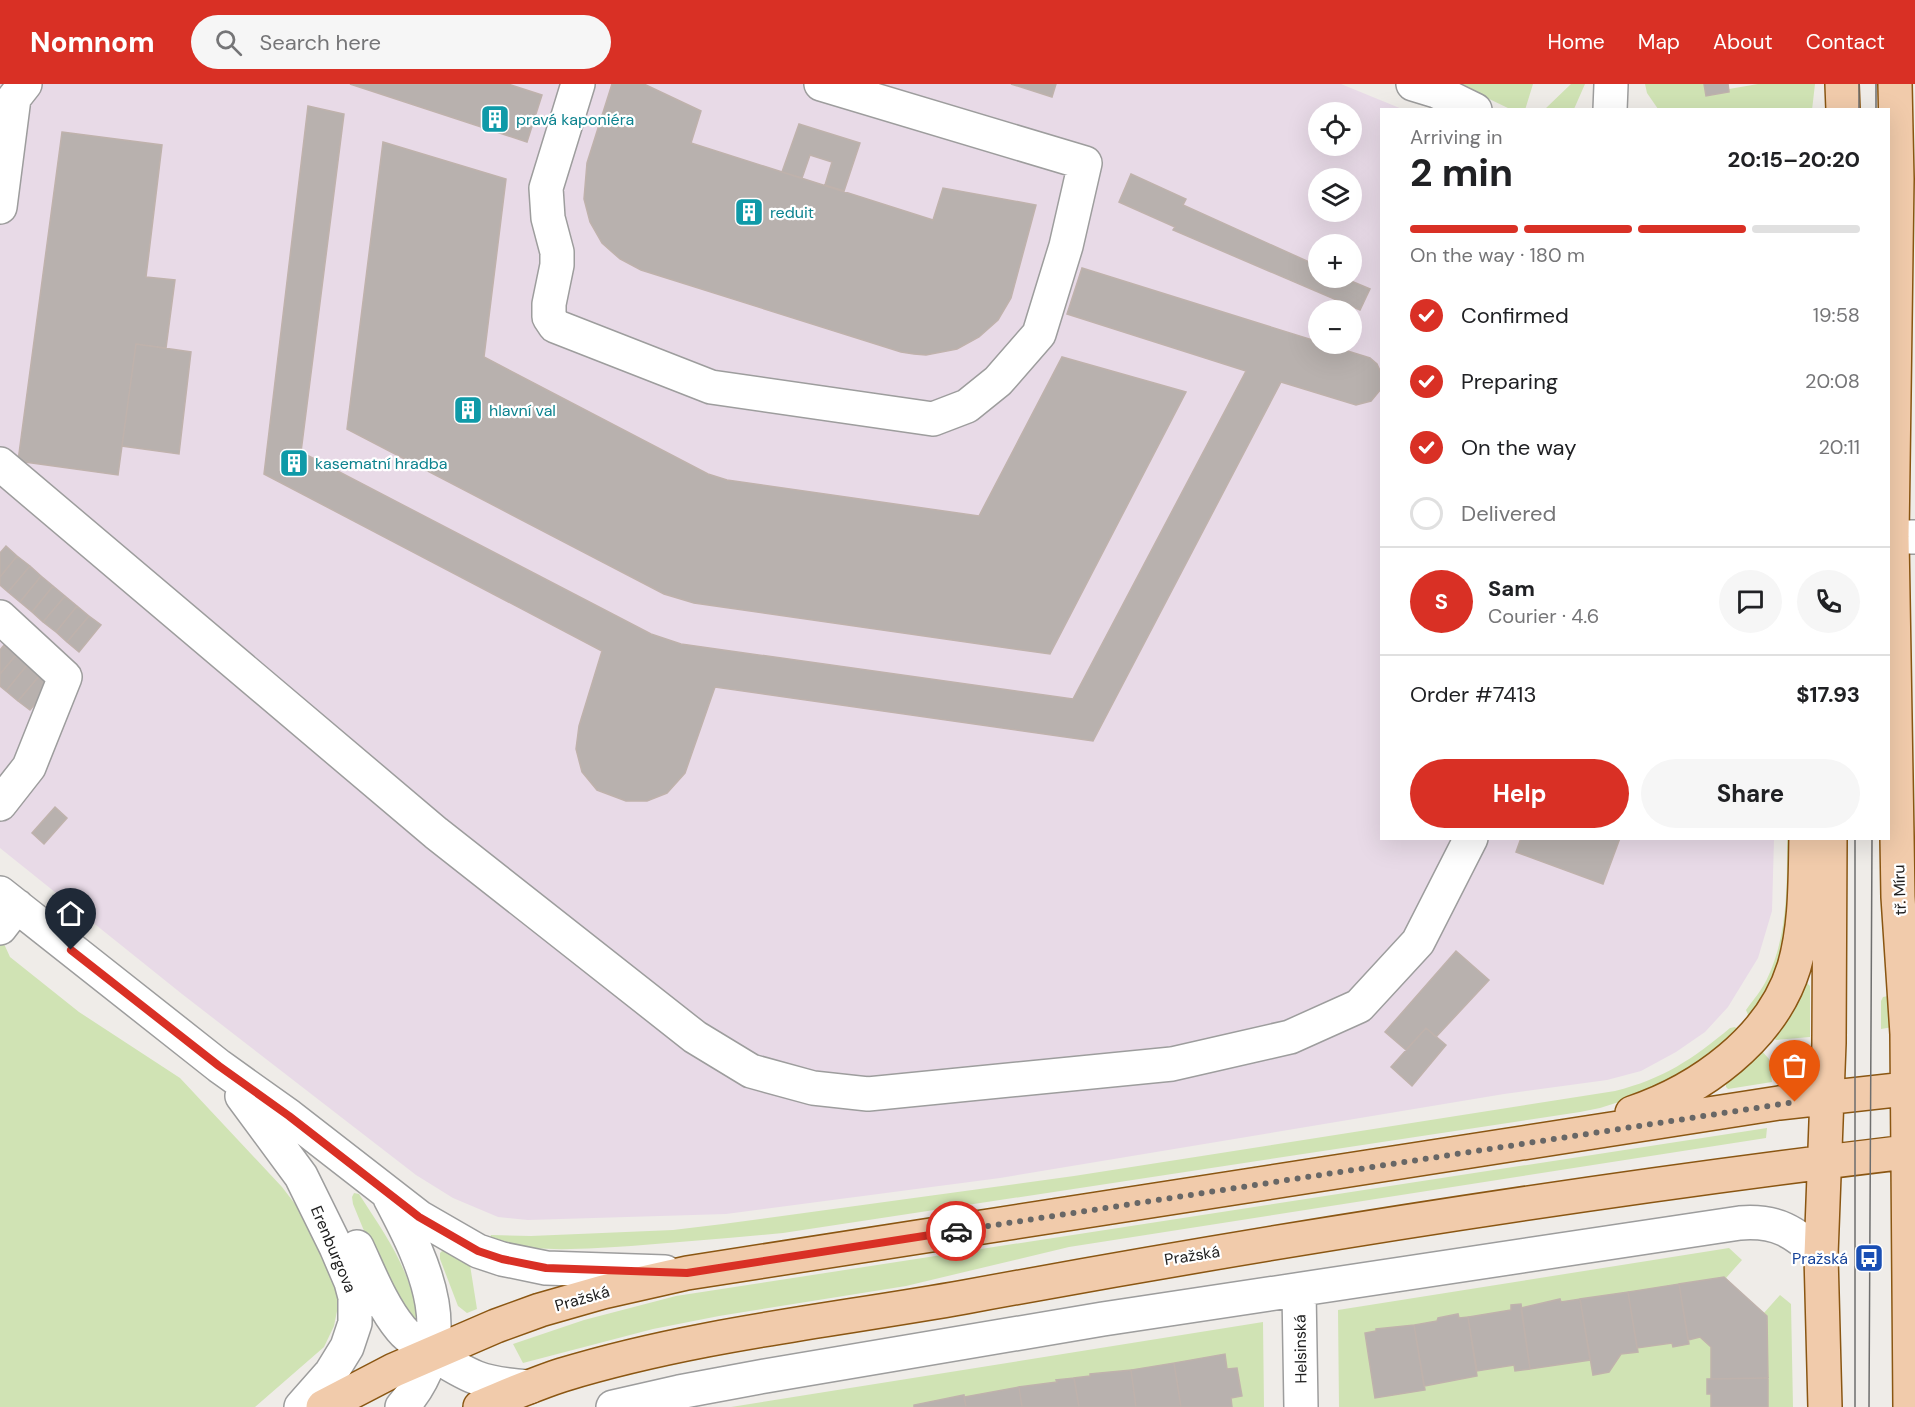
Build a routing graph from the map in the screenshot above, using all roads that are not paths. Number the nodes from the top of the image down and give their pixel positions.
1 (25, 84) edge
2 (578, 84) edge
3 (821, 84) edge
4 (1413, 84) edge
5 (1842, 84) edge
6 (1895, 84) edge
7 (1611, 85) edge
8 (1471, 108) edge
9 (1610, 108) edge
10 (1843, 108) edge
11 (1893, 179) edge
12 (0, 207) edge
13 (0, 464) edge
14 (1904, 537) edge
15 (0, 617) edge
16 (0, 804) edge
17 (1470, 840) edge
18 (1806, 840) edge
19 (1830, 840) edge
20 (1898, 897) junction
21 (6, 909) edge
22 (1915, 951) edge
23 (219, 1066) junction
24 (1911, 1089) edge
25 (1841, 1096) junction
26 (266, 1125) junction
27 (1554, 1138) junction
28 (1912, 1151) edge
29 (1825, 1162) junction
30 (387, 1194) junction
31 (1821, 1255) junction
32 (687, 1273) junction
33 (1299, 1291) junction
34 (433, 1353) junction
35 (529, 1387) junction
36 (301, 1407) edge
37 (322, 1407) edge
38 (402, 1407) edge
39 (480, 1407) edge
40 (613, 1407) edge
41 (1301, 1407) edge
42 (1825, 1407) edge
43 (1910, 1407) edge

1 - 12 street
2 - 3 street
4 - 8 street
5 - 10 main road
6 - 11 main road, tř. Míru
7 - 9 street
11 - 14 main road, tř. Míru
13 - 17 street
14 - 20 main road, tř. Míru
15 - 16 street
18 - 27 main road
19 - 25 main road
20 - 22 main road
20 - 24 main road, tř. Míru
21 - 23 street, Erenburgova
23 - 26 street, Erenburgova
23 - 30 street, Erenburgova
24 - 25 main road, Pražská
24 - 28 main road, tř. Míru
25 - 27 main road, Pražská
25 - 29 main road
26 - 34 street, Erenburgova
26 - 36 street, Erenburgova
27 - 32 main road, Pražská
28 - 29 main road, Pražská
28 - 43 main road, tř. Míru
29 - 31 main road
29 - 35 main road, Pražská
30 - 32 street, Erenburgova
30 - 34 street, Erenburgova
31 - 33 street
31 - 42 main road
32 - 34 main road, Pražská
33 - 40 street
33 - 41 street, Helsinská
34 - 35 street, Erenburgova
34 - 37 main road, Pražská
34 - 38 street, Erenburgova
35 - 39 main road, Pražská

